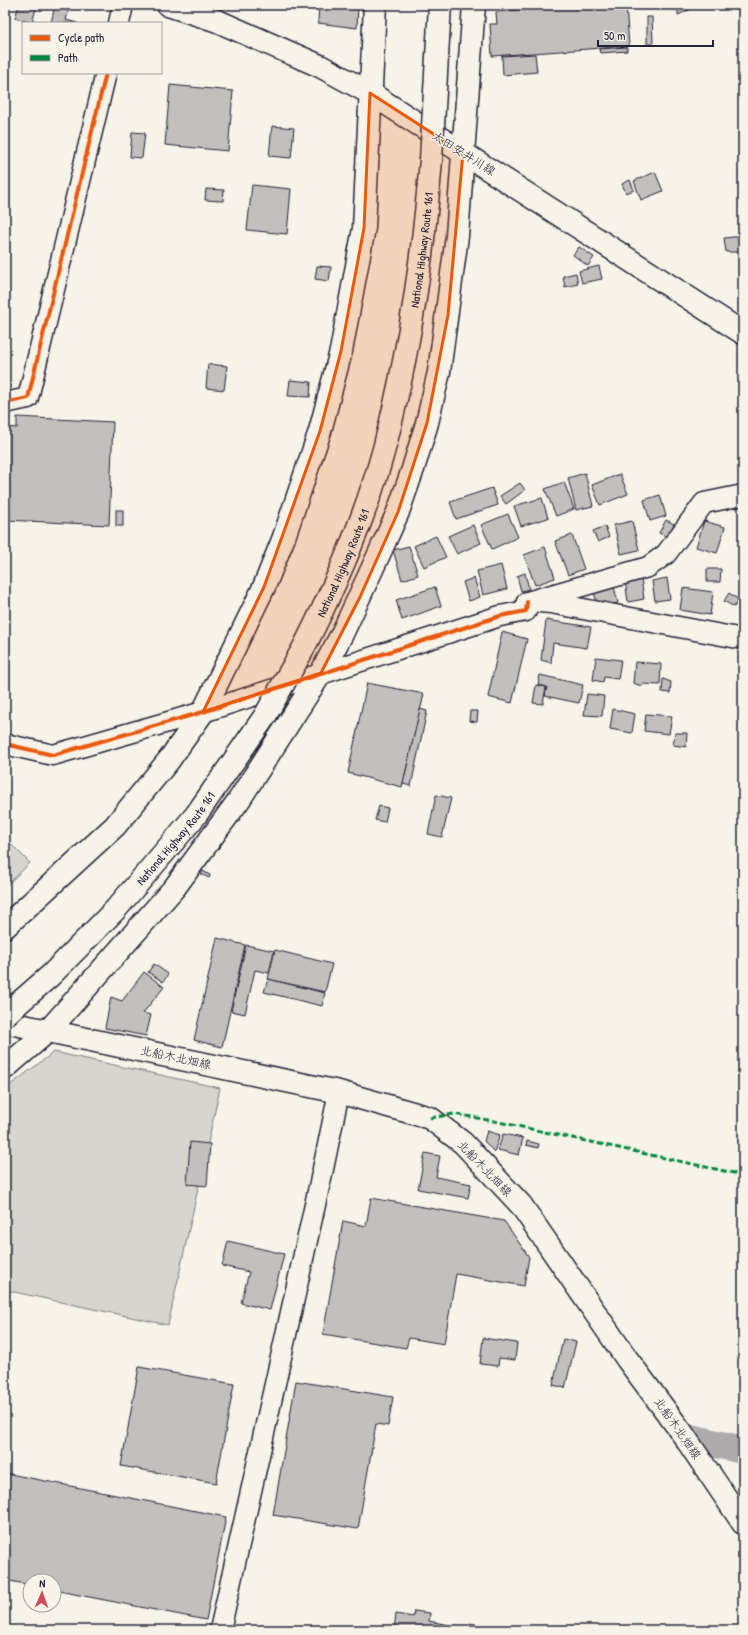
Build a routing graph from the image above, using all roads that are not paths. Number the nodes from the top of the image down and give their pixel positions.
1 (123, 5) edge
2 (168, 5) edge
3 (375, 5) edge
4 (440, 5) edge
5 (474, 5) edge
6 (119, 22) edge
7 (106, 74) edge
8 (370, 93) junction
9 (463, 153) junction
10 (743, 333) edge
11 (5, 403) edge
12 (743, 495) edge
13 (527, 602) junction
14 (743, 638) edge
15 (320, 673) junction
16 (203, 712) junction
17 (5, 744) edge
18 (5, 927) edge
19 (5, 1015) edge
20 (5, 1022) edge
21 (48, 1031) junction
22 (5, 1068) edge
23 (339, 1092) junction
24 (743, 1523) edge
25 (220, 1630) edge

1 - 6 street
2 - 8 main road, 太田安井川線
3 - 8 main road
4 - 19 main road, National Highway Route 161, bridge
5 - 9 main road
7 - 11 street
8 - 9 main road, 太田安井川線
8 - 16 main road
9 - 10 main road, 太田安井川線
9 - 15 main road
12 - 13 street
13 - 14 street
13 - 15 street
15 - 16 street
15 - 21 main road
16 - 17 street
16 - 18 main road
20 - 21 main road, 北船木北畑線
21 - 22 main road
21 - 23 main road, 北船木北畑線
23 - 24 main road, 北船木北畑線
23 - 25 street

